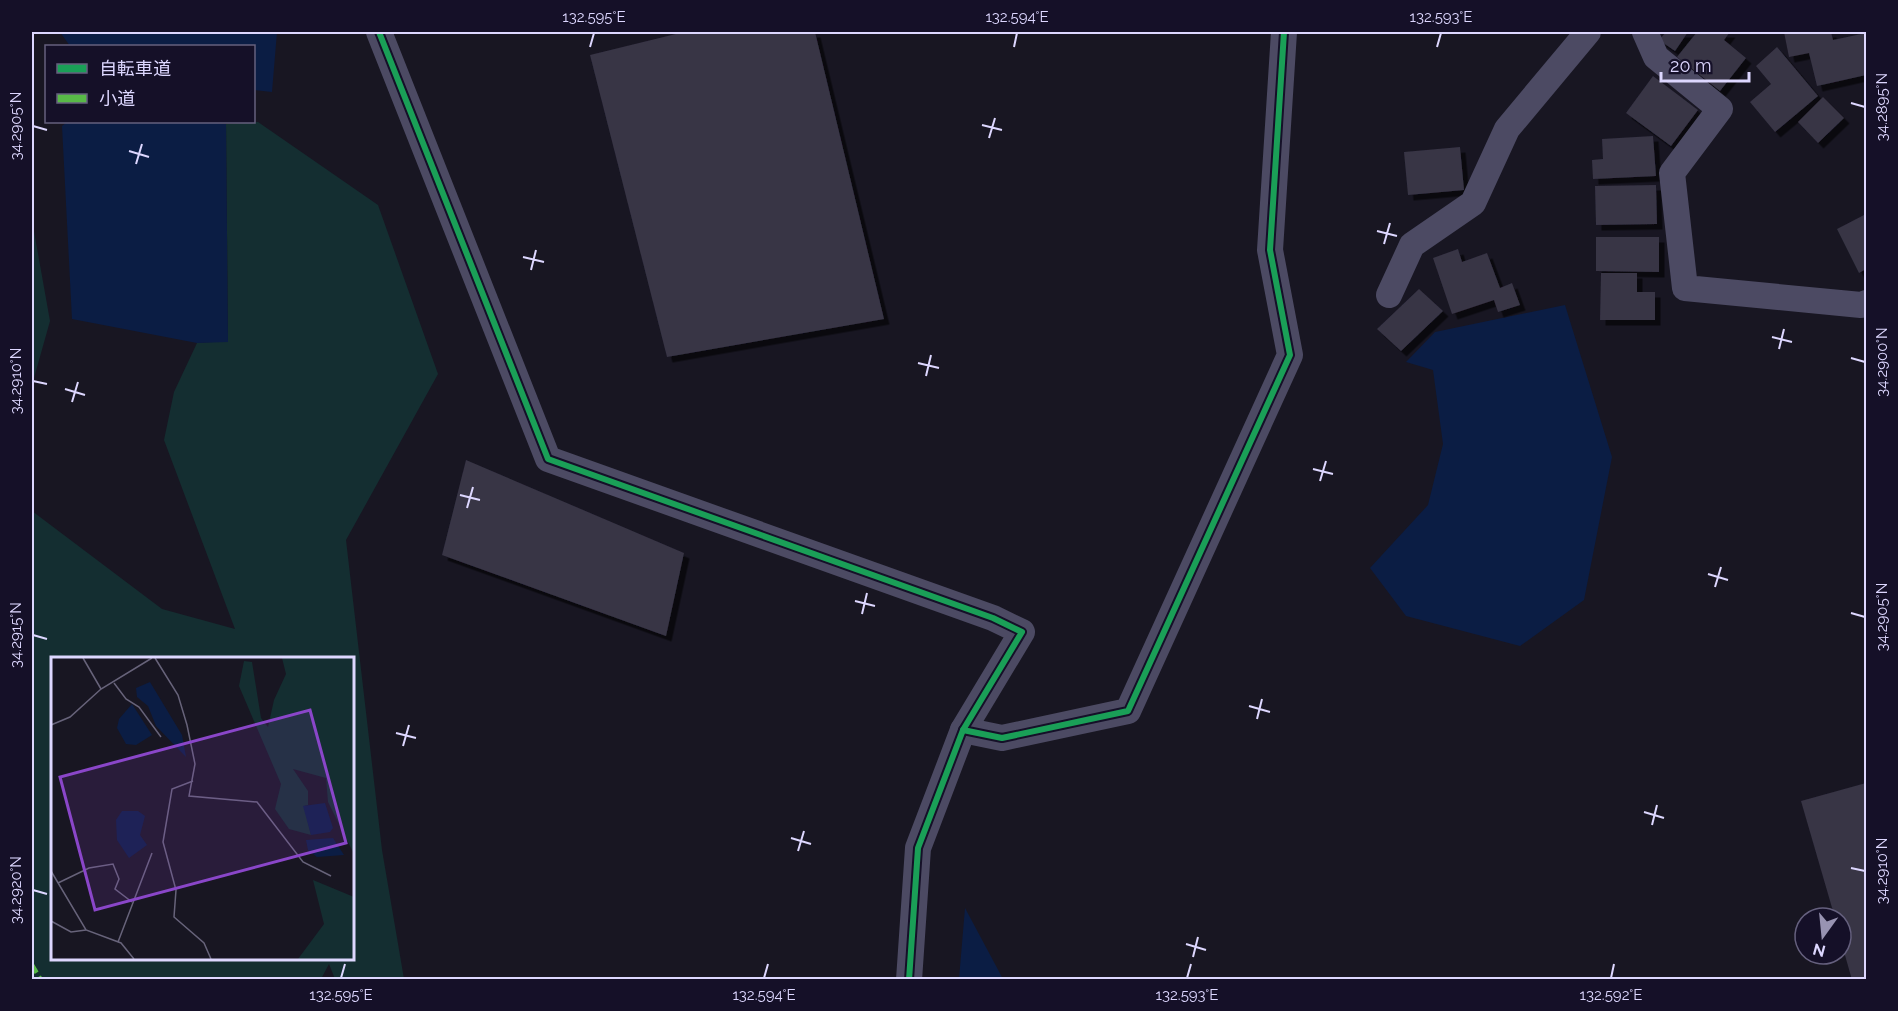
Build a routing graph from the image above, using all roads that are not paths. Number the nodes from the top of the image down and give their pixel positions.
1 (379, 32) edge
2 (1284, 32) edge
3 (1588, 32) edge
4 (1645, 32) edge
5 (1389, 295) dead end
6 (1866, 303) edge
7 (963, 730) junction
8 (909, 980) edge

1 - 7 street
2 - 7 street
3 - 5 street
4 - 6 street
7 - 8 street

